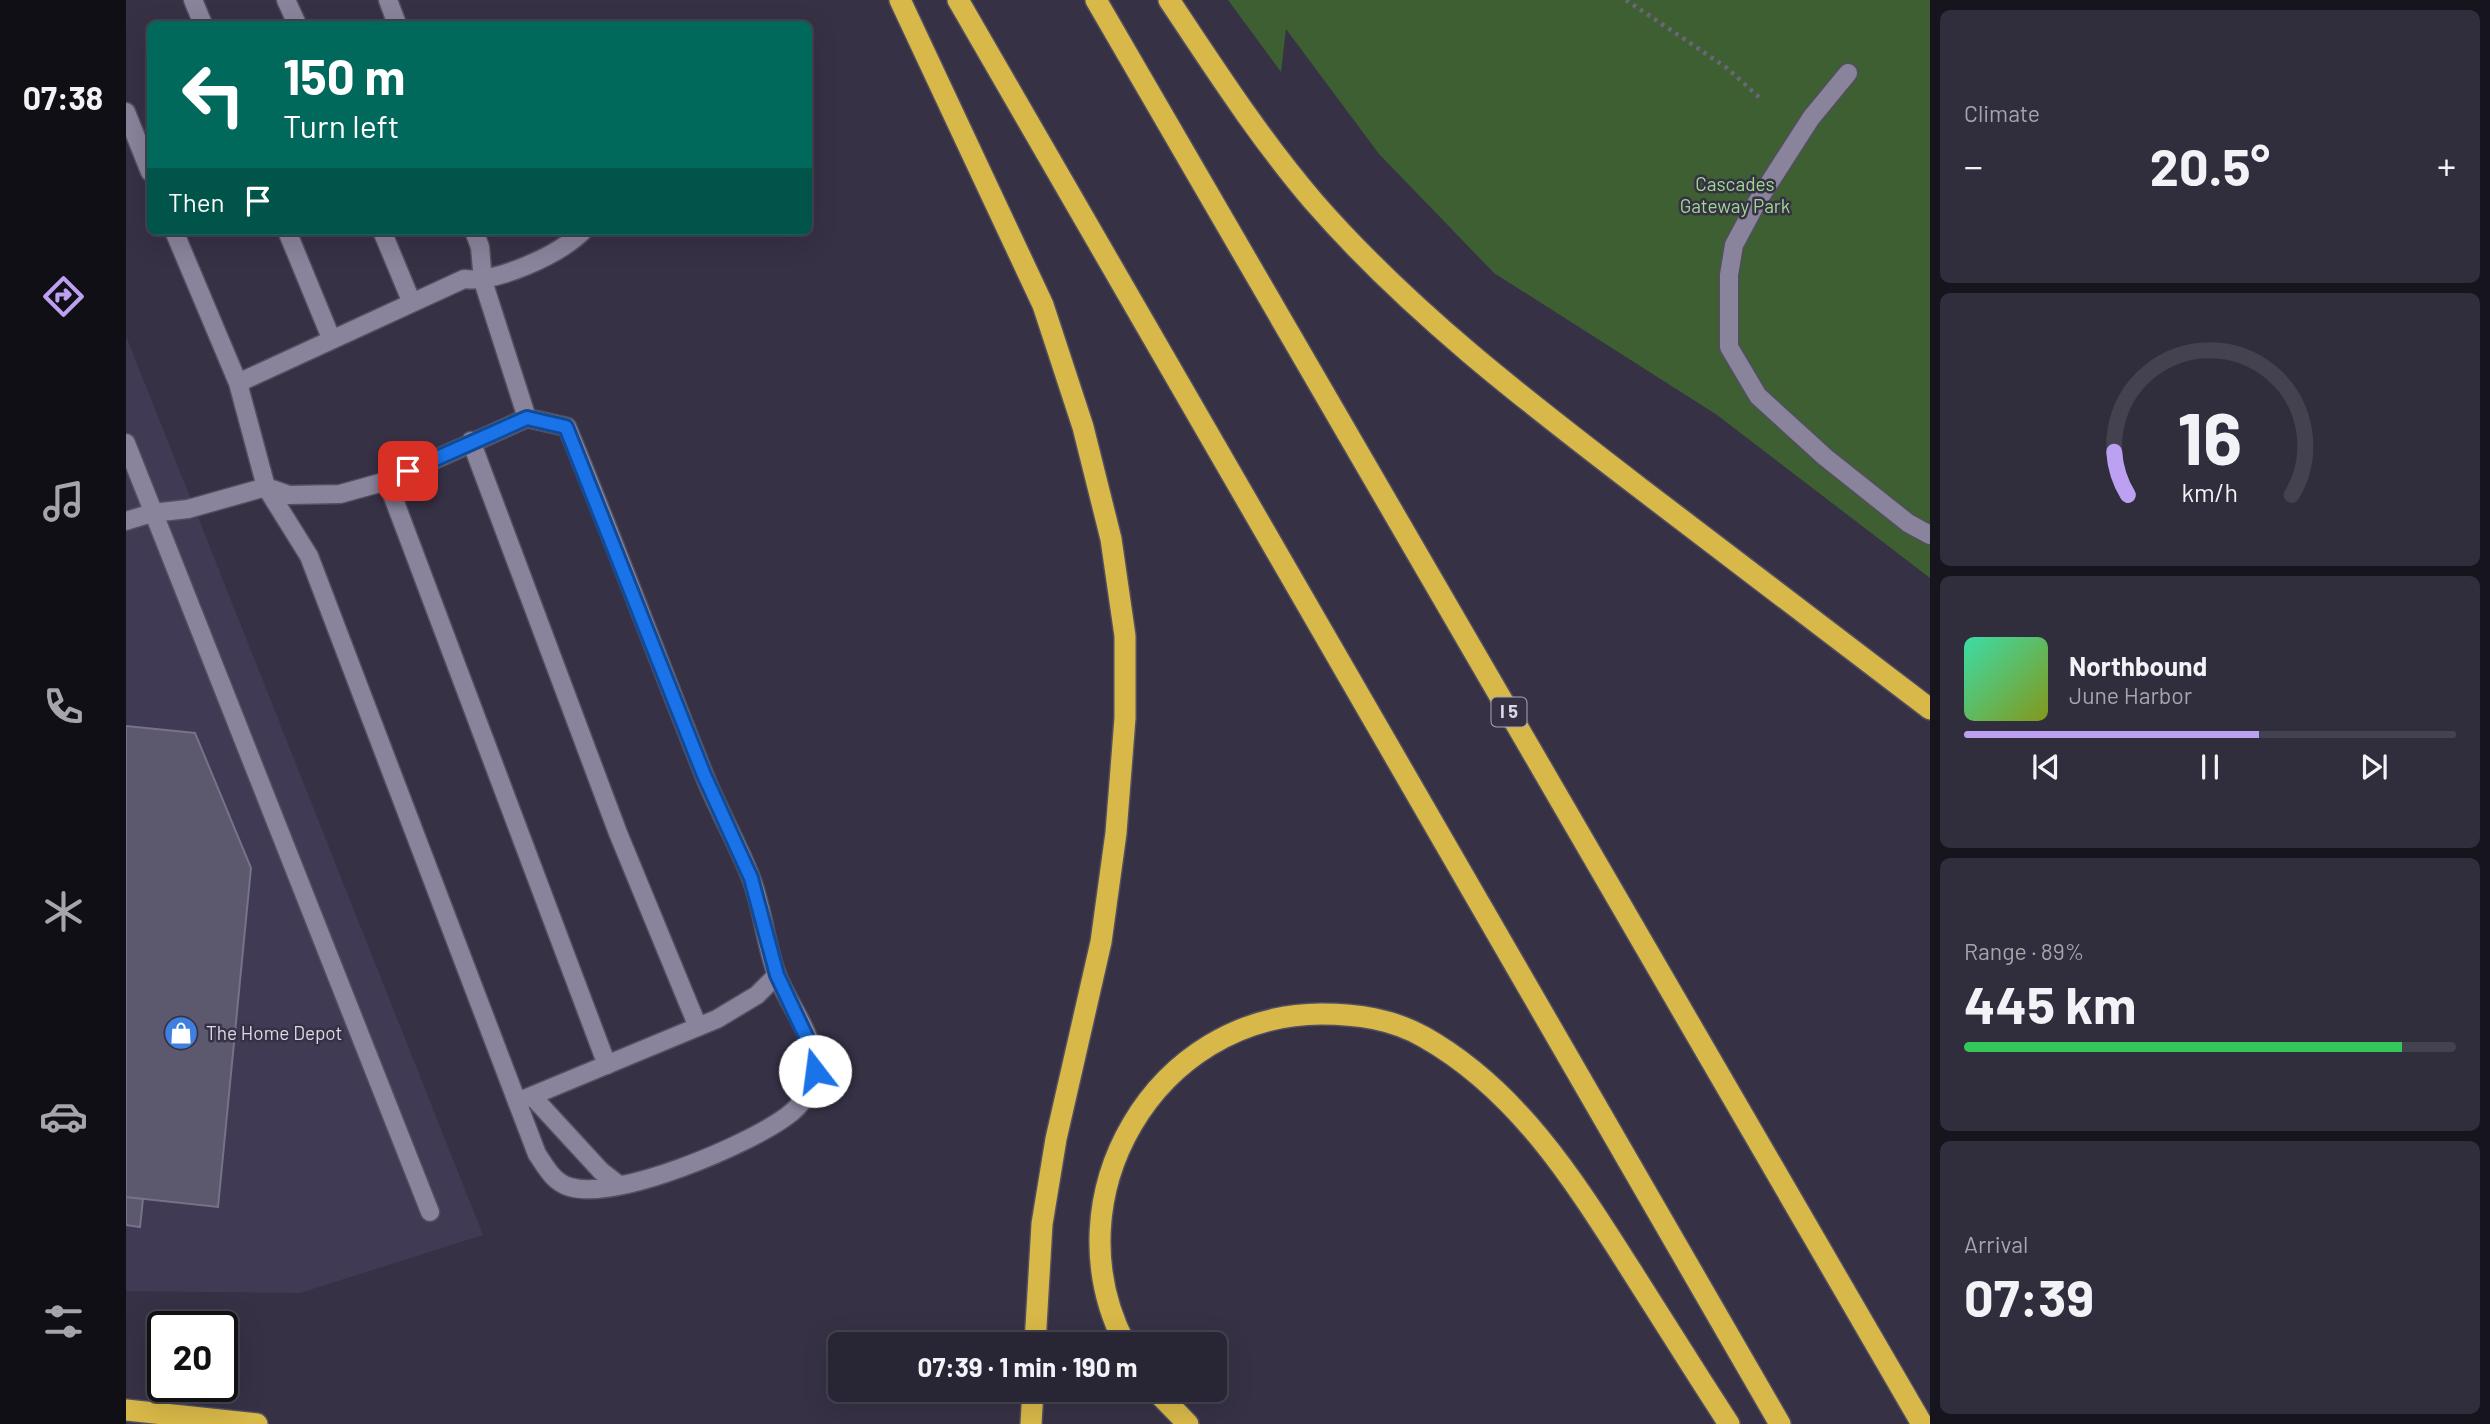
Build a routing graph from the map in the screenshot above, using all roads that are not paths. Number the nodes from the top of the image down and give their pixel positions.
1 (193, 0) edge
2 (286, 0) edge
3 (388, 0) edge
4 (900, 0) edge
5 (958, 0) edge
6 (1097, 0) edge
7 (1169, 0) edge
8 (202, 21) edge
9 (295, 21) edge
10 (396, 21) edge
11 (1848, 74) dead end
12 (126, 112) edge
13 (147, 164) edge
14 (176, 235) edge
15 (289, 235) edge
16 (384, 235) edge
17 (476, 235) edge
18 (577, 235) edge
19 (482, 281) junction
20 (412, 303) junction
21 (331, 338) junction
22 (238, 383) junction
23 (527, 418) junction
24 (471, 441) junction
25 (126, 443) edge
26 (387, 481) junction
27 (265, 487) junction
28 (152, 513) junction
29 (126, 521) edge
30 (1930, 535) edge
31 (1930, 709) edge
32 (777, 975) junction
33 (698, 1027) junction
34 (607, 1065) junction
35 (525, 1099) junction
36 (619, 1185) junction
37 (430, 1212) dead end
38 (1036, 1332) edge
39 (1118, 1332) edge
40 (1032, 1402) edge
41 (1166, 1402) edge
42 (126, 1410) edge
43 (257, 1424) edge
44 (1031, 1424) edge
45 (1188, 1424) edge
46 (1729, 1424) edge
47 (1780, 1424) edge
48 (1922, 1424) edge

1 - 8 street
2 - 9 street
3 - 10 street
4 - 38 highway
5 - 47 highway
6 - 48 highway, I 5
7 - 31 highway
11 - 30 street
12 - 13 street
14 - 22 street
15 - 21 street
16 - 20 street
17 - 19 street
18 - 19 street
19 - 20 street
19 - 23 street
20 - 21 street
21 - 22 street
22 - 27 street
23 - 24 street
23 - 32 street
24 - 26 street
24 - 33 street
25 - 28 street
26 - 27 street
26 - 34 street
27 - 28 street
27 - 35 street
28 - 29 street
28 - 37 street
32 - 33 street
32 - 36 street
33 - 34 street
34 - 35 street
35 - 36 street
35 - 36 street
39 - 46 highway
40 - 44 highway
41 - 45 highway
42 - 43 highway

